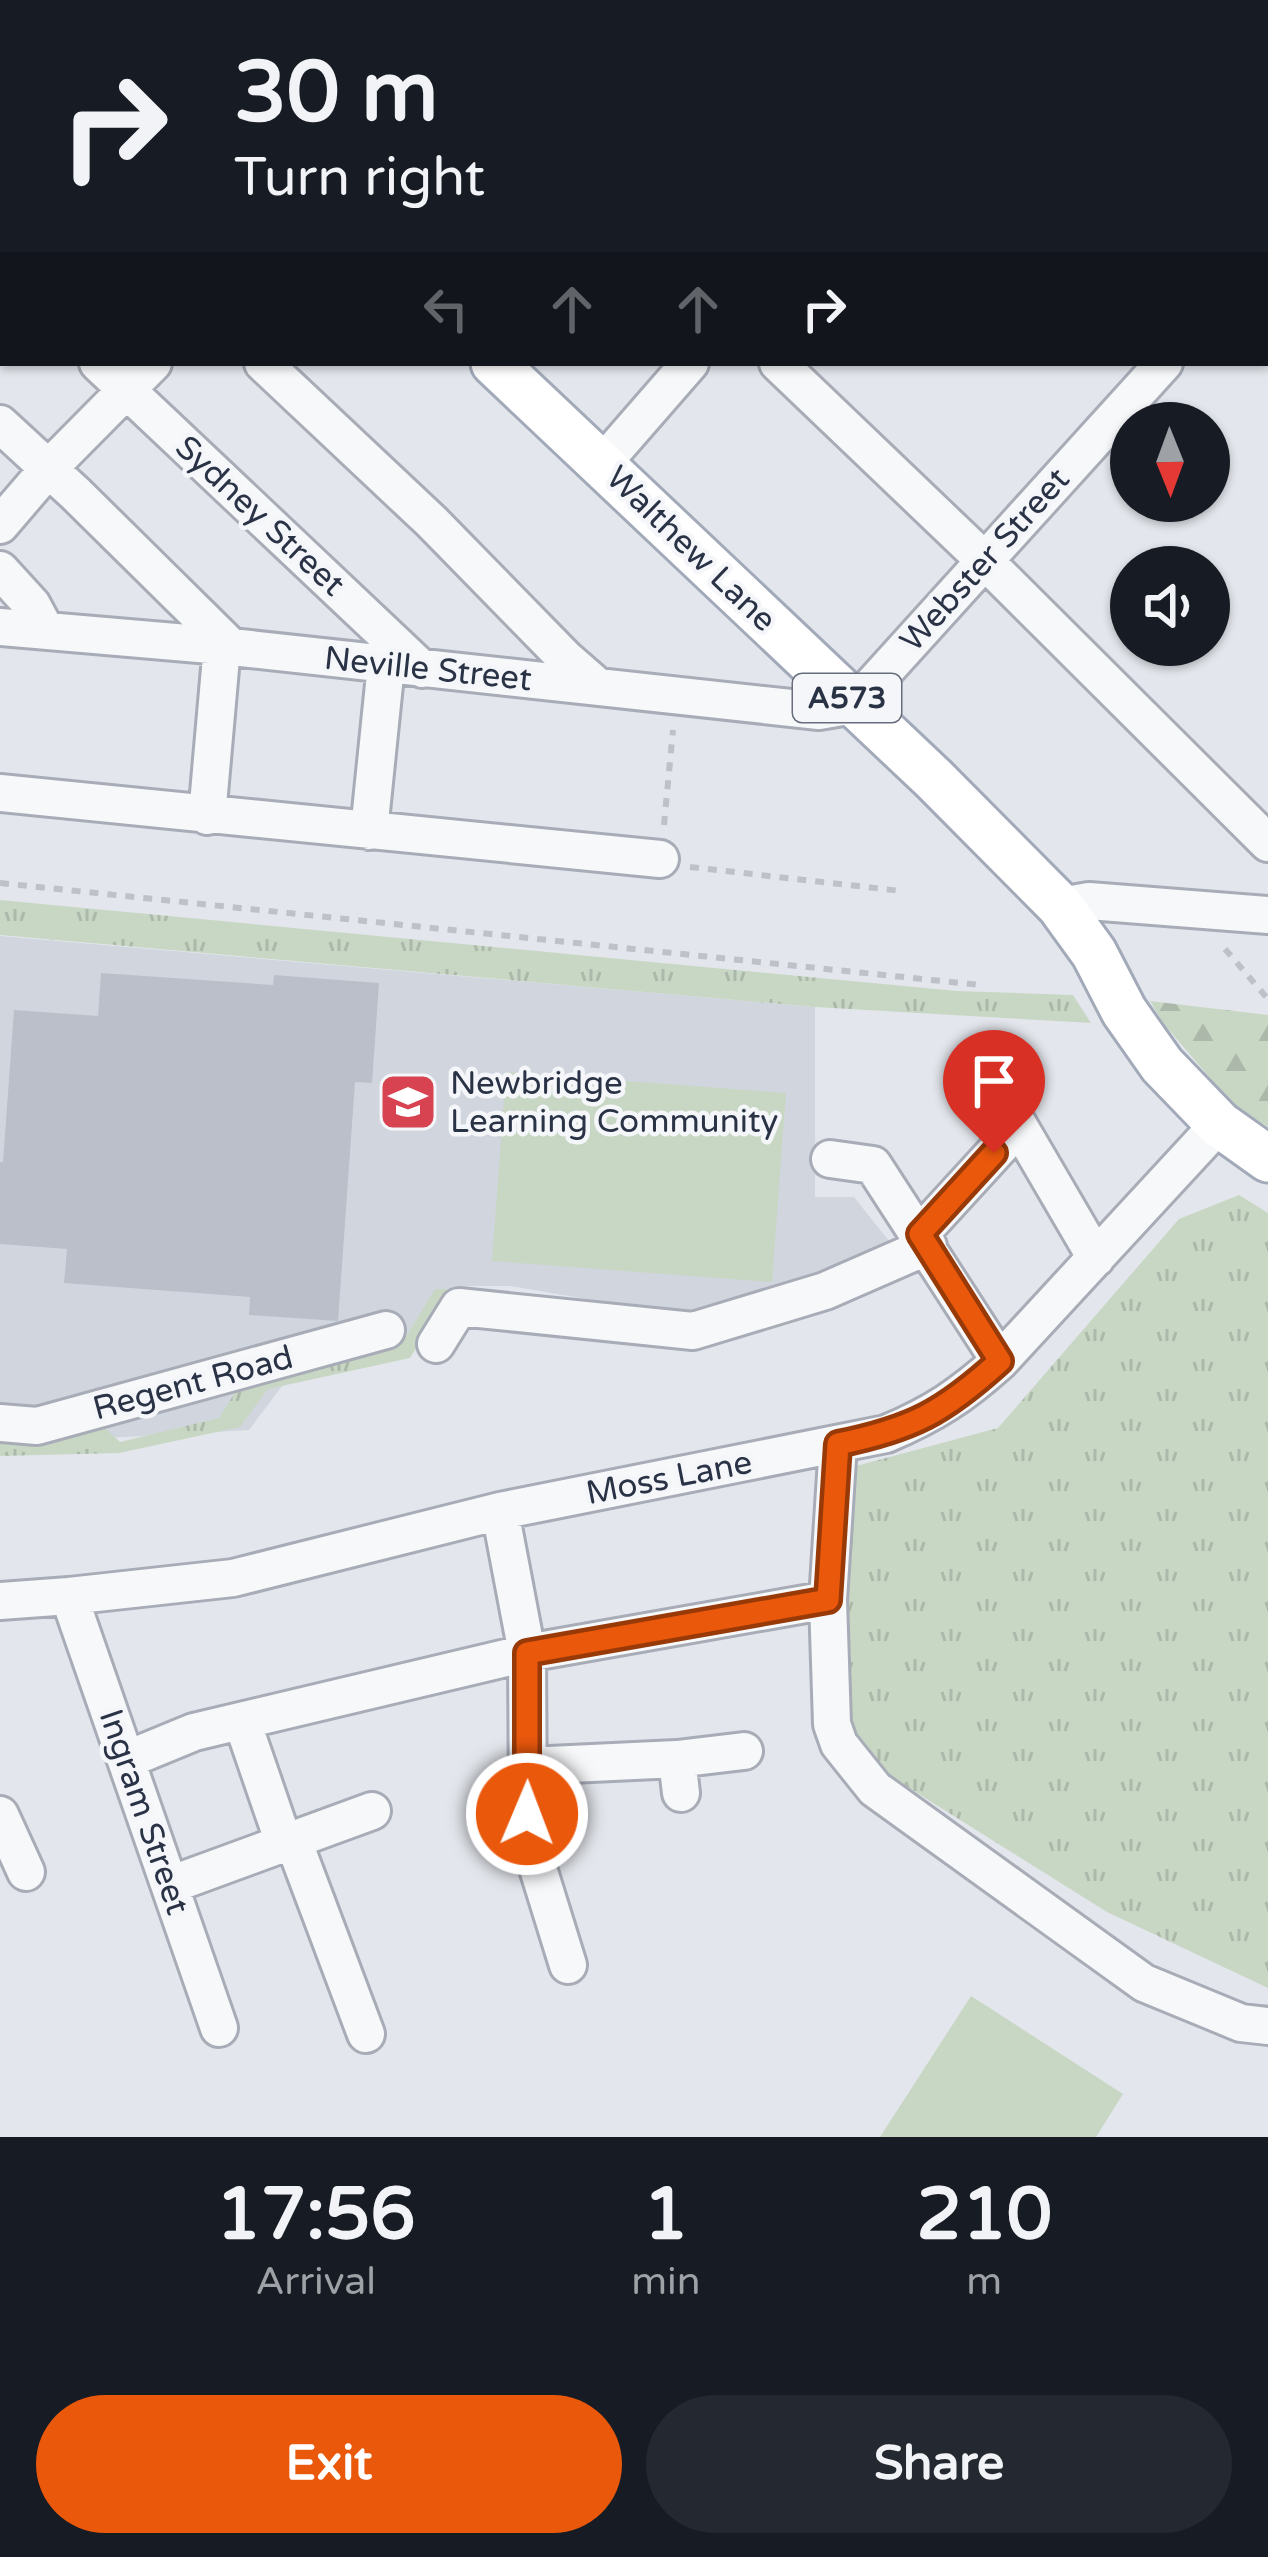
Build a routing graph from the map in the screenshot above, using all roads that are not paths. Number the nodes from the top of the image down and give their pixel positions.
1 (101, 366) edge
2 (150, 366) edge
3 (265, 366) edge
4 (497, 366) edge
5 (687, 366) edge
6 (781, 366) edge
7 (1162, 366) edge
8 (128, 391) junction
9 (0, 424) edge
10 (602, 464) junction
11 (48, 470) junction
12 (0, 524) edge
13 (984, 560) junction
14 (0, 570) edge
15 (0, 627) edge
16 (46, 631) junction
17 (227, 647) junction
18 (404, 667) junction
19 (596, 686) junction
20 (854, 704) junction
21 (0, 794) edge
22 (207, 816) junction
23 (370, 831) junction
24 (1268, 842) edge
25 (660, 859) road end
26 (1060, 906) junction
27 (1268, 916) edge
28 (979, 1064) dead end
29 (1220, 1124) junction
30 (1019, 1126) junction
31 (830, 1159) dead end
32 (1268, 1159) edge
33 (924, 1240) junction
34 (1096, 1258) junction
35 (386, 1330) dead end
36 (436, 1344) dead end
37 (1000, 1361) junction
38 (0, 1424) edge
39 (838, 1444) junction
40 (500, 1511) junction
41 (69, 1596) junction
42 (0, 1600) edge
43 (828, 1600) junction
44 (527, 1653) junction
45 (242, 1721) junction
46 (744, 1751) dead end
47 (126, 1760) junction
48 (528, 1766) junction
49 (372, 1811) dead end
50 (0, 1815) edge
51 (288, 1841) junction
52 (26, 1872) dead end
53 (170, 1885) junction
54 (568, 1965) dead end
55 (1268, 2026) edge
56 (219, 2028) dead end
57 (366, 2034) dead end

1 - 8 street, Sydney Street
2 - 8 street
3 - 19 street
4 - 10 main road, Walthew Lane / A573
5 - 10 street
6 - 13 street
7 - 13 street, Webster Street
8 - 11 street
8 - 18 street, Sydney Street
9 - 11 street
10 - 20 main road, Walthew Lane / A573
11 - 12 street
11 - 17 street
13 - 20 street, Webster Street
13 - 24 street
14 - 16 street
15 - 16 street, Neville Street
16 - 17 street, Neville Street
17 - 18 street, Neville Street
17 - 22 street
18 - 19 street, Neville Street
18 - 23 street
19 - 20 street, Neville Street
20 - 26 main road, Walthew Lane / A573
21 - 22 street
22 - 23 street
23 - 25 street
26 - 27 street
26 - 29 main road, Walthew Lane / A573
28 - 30 street
29 - 32 main road, A573
29 - 34 street, Moss Lane
30 - 33 street
30 - 34 street
31 - 33 street
33 - 36 street
33 - 37 street
34 - 37 street, Moss Lane
35 - 38 street, Regent Road
37 - 39 street, Moss Lane
39 - 40 street, Moss Lane
39 - 43 street
40 - 41 street, Moss Lane
40 - 44 street
41 - 42 street, Moss Lane
41 - 47 street, Ingram Street
43 - 44 street
43 - 55 street
44 - 45 street
44 - 48 street
45 - 47 street
45 - 51 street
46 - 48 street
47 - 53 street, Ingram Street
48 - 54 street
49 - 51 street
50 - 52 street
51 - 53 street
51 - 57 street
53 - 56 street, Ingram Street

